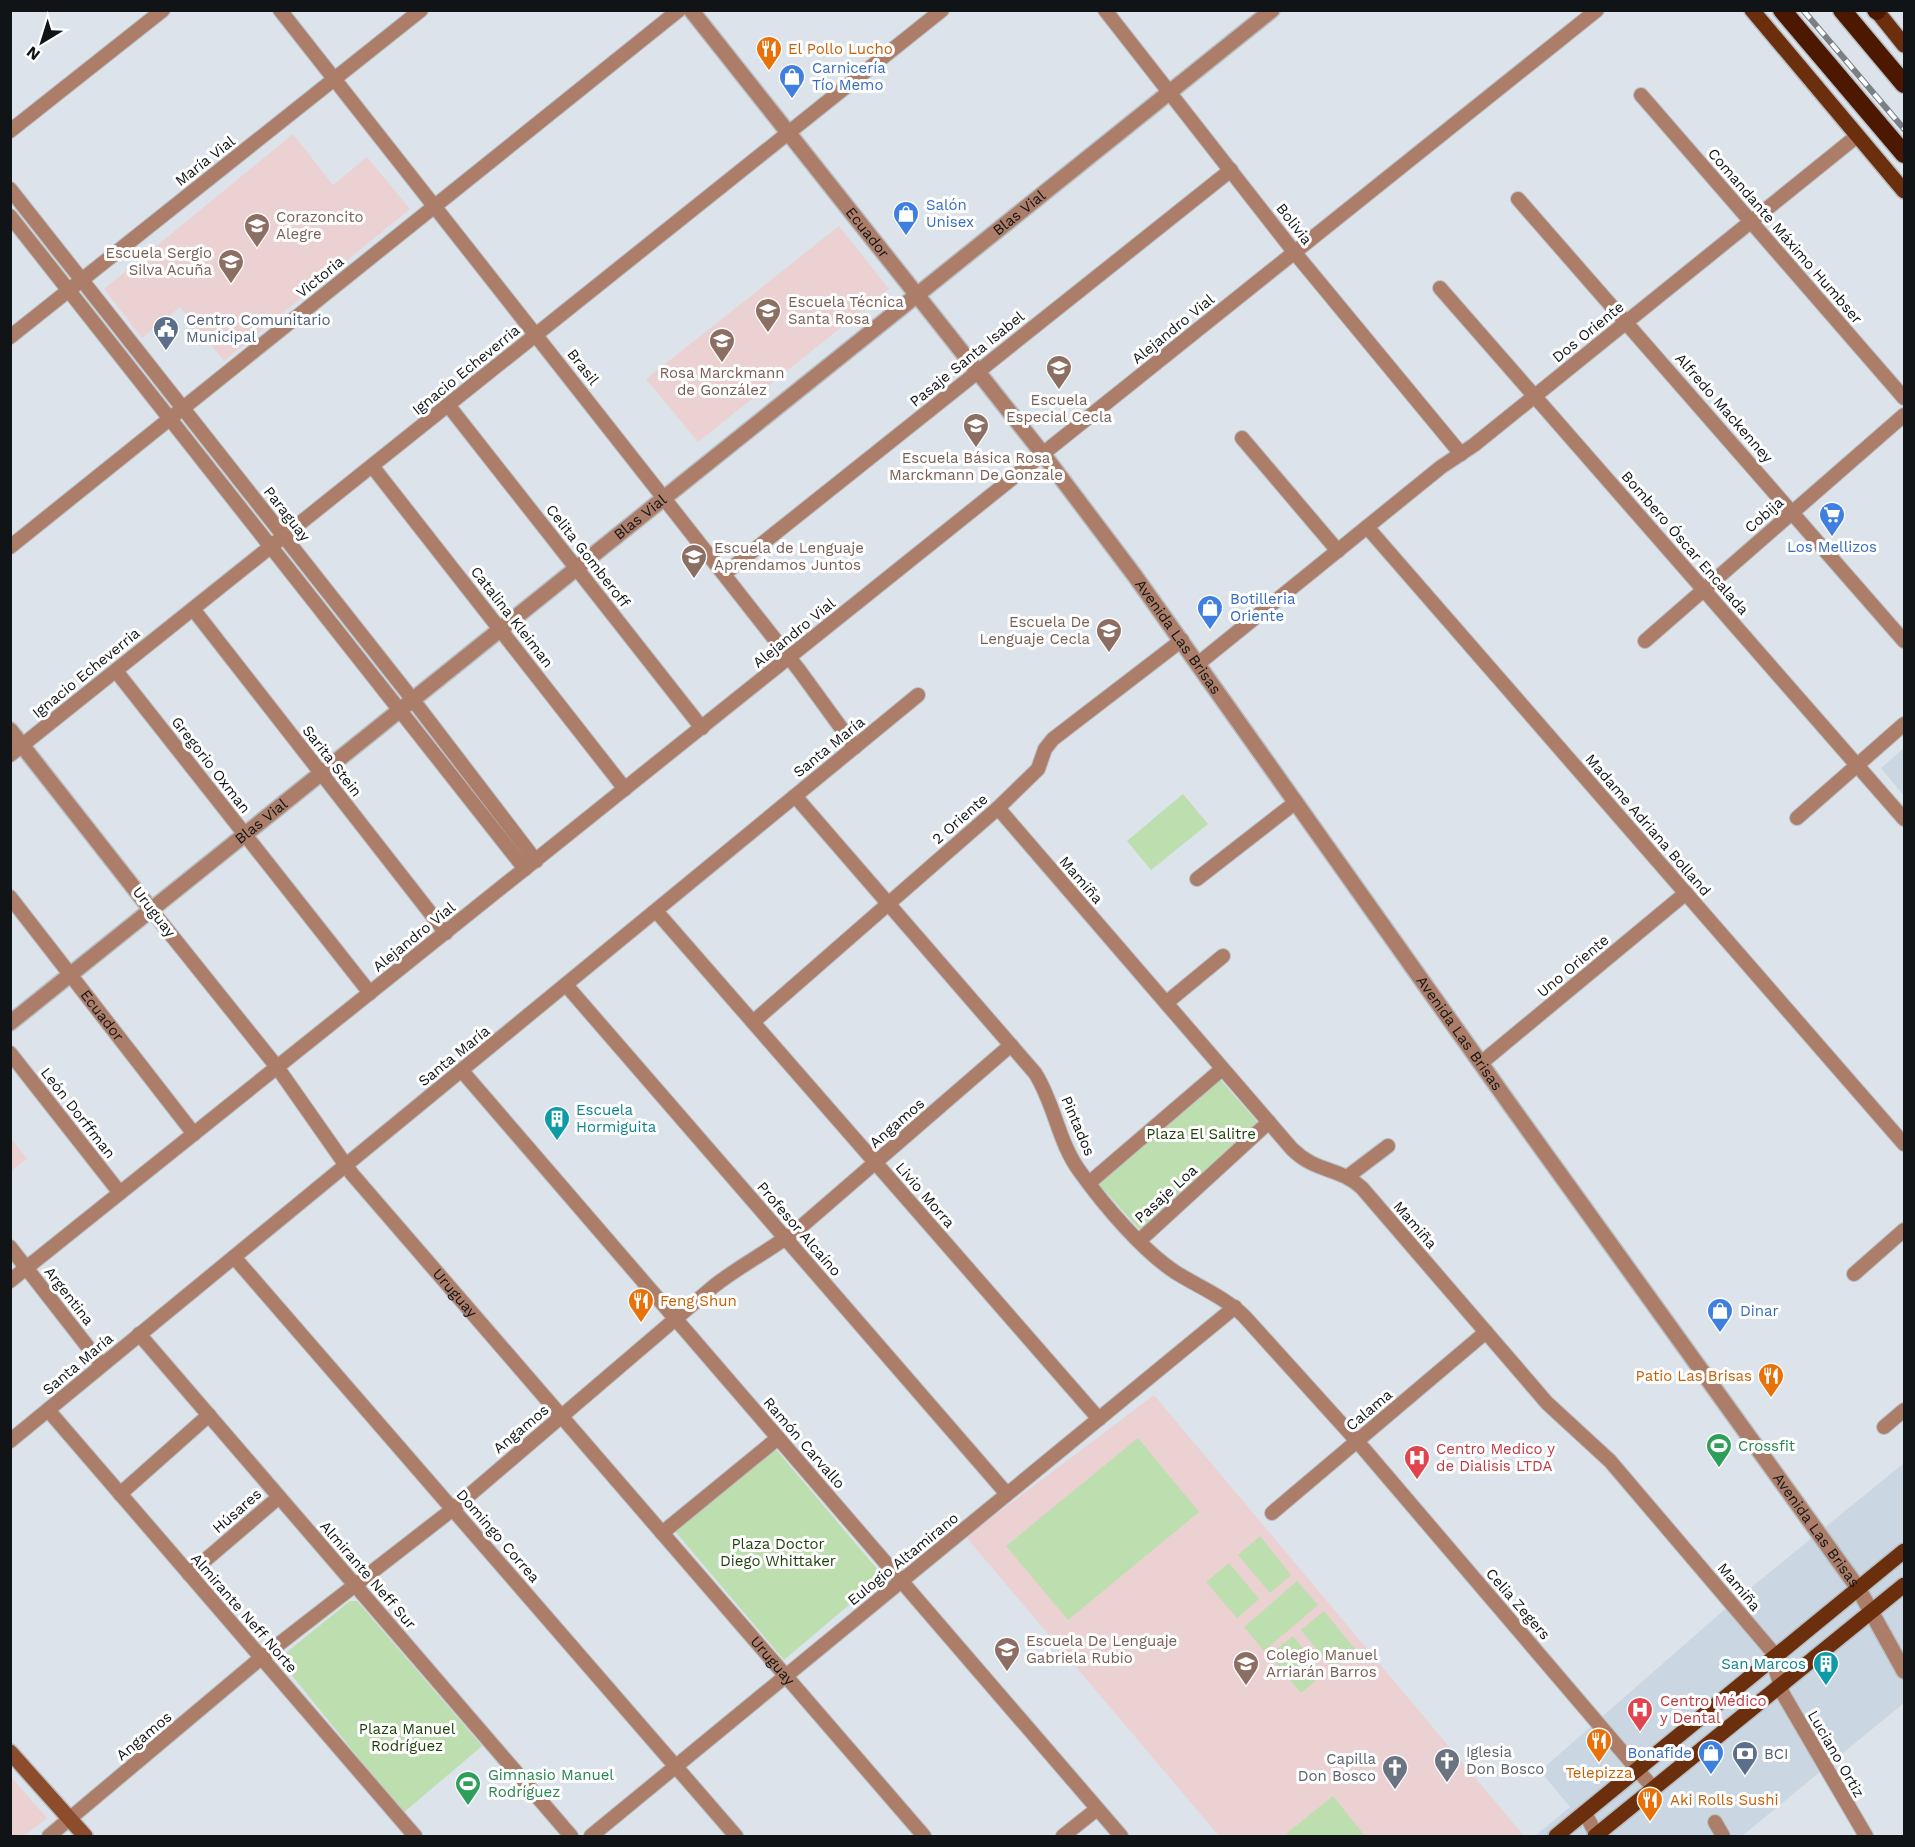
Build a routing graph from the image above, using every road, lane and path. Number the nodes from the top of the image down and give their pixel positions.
1 (163, 10) edge
2 (280, 10) edge
3 (421, 10) edge
4 (679, 10) edge
5 (692, 10) edge
6 (942, 10) edge
7 (1105, 10) edge
8 (1272, 10) edge
9 (1597, 10) edge
10 (1752, 10) edge
11 (1782, 10) edge
12 (1842, 10) edge
13 (1876, 11) edge
14 (1905, 45) edge
15 (1828, 63) junction
16 (334, 80) junction
17 (1905, 84) edge
18 (1169, 93) junction
19 (1641, 95) dead end
20 (10, 131) edge
21 (788, 133) junction
22 (1857, 136) junction
23 (1905, 154) edge
24 (1905, 166) edge
25 (1231, 170) junction
26 (10, 189) edge
27 (1905, 191) edge
28 (1518, 199) dead end
29 (435, 206) junction
30 (10, 216) edge
31 (1751, 222) junction
32 (1295, 253) junction
33 (81, 280) junction
34 (1440, 288) dead end
35 (69, 291) junction
36 (917, 295) junction
37 (1627, 321) junction
38 (536, 335) junction
39 (10, 337) edge
40 (978, 372) junction
41 (1535, 396) junction
42 (1905, 398) edge
43 (448, 405) junction
44 (183, 409) junction
45 (1905, 415) edge
46 (171, 419) junction
47 (1242, 438) dead end
48 (1043, 454) junction
49 (1461, 454) junction
50 (372, 466) junction
51 (664, 498) junction
52 (1792, 512) junction
53 (1366, 527) junction
54 (284, 537) junction
55 (10, 547) edge
56 (271, 547) junction
57 (1338, 550) junction
58 (577, 569) junction
59 (724, 574) junction
60 (1704, 590) junction
61 (193, 609) junction
62 (501, 630) junction
63 (1182, 640) junction
64 (1645, 641) dead end
65 (1905, 641) edge
66 (789, 658) junction
67 (1199, 663) junction
68 (116, 671) junction
69 (918, 695) dead end
70 (413, 700) junction
71 (400, 711) junction
72 (1905, 724) edge
73 (702, 728) junction
74 (10, 730) edge
75 (855, 747) junction
76 (16, 750) edge
77 (1857, 765) junction
78 (322, 774) junction
79 (625, 789) junction
80 (795, 796) junction
81 (1296, 802) junction
82 (998, 808) junction
83 (1797, 818) dead end
84 (1905, 819) edge
85 (245, 835) junction
86 (530, 865) junction
87 (1197, 879) dead end
88 (1686, 893) junction
89 (10, 897) edge
90 (888, 902) junction
91 (152, 910) junction
92 (656, 911) junction
93 (446, 933) junction
94 (1223, 956) dead end
95 (71, 975) junction
96 (566, 985) junction
97 (370, 993) junction
98 (1166, 1004) junction
99 (753, 1022) junction
100 (10, 1023) edge
101 (1011, 1045) junction
102 (10, 1053) edge
103 (1481, 1064) junction
104 (278, 1067) junction
105 (1222, 1069) junction
106 (462, 1071) junction
107 (1269, 1122) junction
108 (194, 1134) junction
109 (1905, 1144) edge
110 (1388, 1146) dead end
111 (876, 1163) junction
112 (345, 1166) junction
113 (1347, 1177) junction
114 (1089, 1183) junction
115 (120, 1193) junction
116 (1905, 1230) edge
117 (786, 1239) junction
118 (1139, 1241) junction
119 (10, 1247) edge
120 (234, 1257) junction
121 (27, 1268) junction
122 (1854, 1274) dead end
123 (10, 1281) edge
124 (1235, 1307) junction
125 (676, 1319) junction
126 (1486, 1332) junction
127 (140, 1334) junction
128 (102, 1365) junction
129 (48, 1410) junction
130 (1905, 1410) edge
131 (209, 1415) junction
132 (562, 1416) junction
133 (1099, 1419) junction
134 (1884, 1427) dead end
135 (778, 1438) junction
136 (10, 1441) edge
137 (1357, 1441) junction
138 (120, 1494) junction
139 (1007, 1494) junction
140 (279, 1497) junction
141 (453, 1509) junction
142 (1272, 1513) dead end
143 (662, 1533) junction
144 (1905, 1551) edge
145 (189, 1574) junction
146 (901, 1581) junction
147 (355, 1585) junction
148 (1905, 1586) edge
149 (1858, 1588) junction
150 (1871, 1613) junction
151 (1776, 1656) junction
152 (261, 1658) junction
153 (1905, 1671) edge
154 (786, 1676) junction
155 (1780, 1686) junction
156 (10, 1752) edge
157 (676, 1766) junction
158 (1638, 1769) junction
159 (1654, 1789) junction
160 (1097, 1809) junction
161 (1585, 1813) junction
162 (70, 1820) junction
163 (1715, 1822) dead end
164 (49, 1836) edge
165 (85, 1836) edge
166 (415, 1836) edge
167 (571, 1836) edge
168 (591, 1836) edge
169 (736, 1836) edge
170 (924, 1836) edge
171 (1063, 1836) edge
172 (1120, 1836) edge
173 (1556, 1836) edge
174 (1596, 1836) edge
175 (1723, 1836) edge
176 (1866, 1836) edge

1 - 20 street
2 - 16 street, Brasil
3 - 16 street, María Vial
4 - 29 street, Victoria
5 - 21 street, Ecuador
6 - 21 street, Ignacio Echeverria
7 - 18 street, Bolivia
8 - 18 street, Blas Vial
9 - 32 street, Alejandro Vial
10 - 22 main road
11 - 15 highway
12 - 17 highway
13 - 14 main road
15 - 23 highway
15 - 24 highway
16 - 29 street, Brasil
16 - 33 street, María Vial
18 - 25 street, Bolivia
18 - 36 street, Blas Vial
19 - 31 street, Comandante Máximo Humbser
21 - 36 street, Ecuador
21 - 38 street, Ignacio Echeverria
22 - 27 main road
22 - 31 street, Dos Oriente
25 - 32 street, Bolivia
25 - 40 street, Pasaje Santa Isabel
26 - 33 street, Paraguay
28 - 37 street, Alfredo Mackenney
29 - 38 street, Brasil
29 - 44 street, Victoria
30 - 35 street
31 - 37 street, Dos Oriente
31 - 42 street, Comandante Máximo Humbser
32 - 48 street, Alejandro Vial
32 - 49 street, Bolivia
33 - 35 street, María Vial
33 - 44 street, Paraguay
34 - 41 street, Bombero Óscar Encalada
35 - 39 street, María Vial
35 - 46 street
36 - 40 street, Ecuador
36 - 51 street, Blas Vial
37 - 41 street, Dos Oriente
37 - 52 street, Alfredo Mackenney
38 - 43 street, Ignacio Echeverria
38 - 51 street, Brasil
40 - 48 street, Ecuador
40 - 59 street, Pasaje Santa Isabel
41 - 49 street, Dos Oriente
41 - 60 street, Bombero Óscar Encalada
43 - 50 street, Ignacio Echeverria
43 - 58 street, Celita Gomberoff
44 - 46 street, Victoria
44 - 54 street, Paraguay
45 - 52 street, Cobija
46 - 55 street, Victoria
46 - 56 street
47 - 57 street
48 - 63 street, Avenida Las Brisas
48 - 66 street, Alejandro Vial
49 - 53 street, Dos Oriente
50 - 54 street, Ignacio Echeverria
50 - 62 street, Catalina Kleiman
51 - 58 street, Blas Vial
51 - 59 street, Brasil
52 - 60 street, Cobija
52 - 65 street, Alfredo Mackenney
53 - 57 street, Dos Oriente
53 - 88 street, Madame Adriana Bolland
54 - 56 street, Ignacio Echeverria
54 - 70 street, Paraguay
56 - 61 street, Ignacio Echeverria
56 - 71 street
57 - 67 street, Dos Oriente
58 - 62 street, Blas Vial
58 - 73 street, Celita Gomberoff
59 - 66 street, Brasil
60 - 64 street, Cobija
60 - 77 street, Bombero Óscar Encalada
61 - 68 street, Ignacio Echeverria
61 - 78 street, Sarita Stein
62 - 70 street, Blas Vial
62 - 79 street, Catalina Kleiman
63 - 67 street, Avenida Las Brisas
63 - 82 street, 2 Oriente
66 - 73 street, Alejandro Vial
66 - 75 street, Brasil
67 - 81 street, Avenida Las Brisas
68 - 76 street, Ignacio Echeverria
68 - 85 street, Gregorio Oxman
69 - 75 street, Santa María
70 - 71 street, Blas Vial
70 - 86 street, Paraguay
71 - 78 street, Blas Vial
71 - 86 street
72 - 77 street
73 - 79 street, Alejandro Vial
74 - 76 street, Uruguay
75 - 80 street, Santa María
76 - 91 street, Uruguay
77 - 83 street
77 - 84 street, Bombero Óscar Encalada
78 - 85 street, Blas Vial
78 - 93 street, Sarita Stein
79 - 86 street, Alejandro Vial
80 - 90 street, Pintados
80 - 92 street, Santa María
81 - 87 street
81 - 103 street, Avenida Las Brisas
82 - 90 street, 2 Oriente
82 - 98 street, Mamiña
85 - 91 street, Blas Vial
85 - 97 street, Gregorio Oxman
86 - 93 street, Alejandro Vial
88 - 103 street, Uno Oriente
88 - 109 street, Madame Adriana Bolland
89 - 95 street, Ecuador
90 - 99 street, 2 Oriente
90 - 101 street, Pintados
91 - 95 street, Blas Vial
91 - 104 street, Uruguay
92 - 96 street, Santa María
92 - 99 street, Livio Morra
93 - 97 street, Alejandro Vial
94 - 98 street
95 - 100 street, Blas Vial
95 - 108 street, Ecuador
96 - 106 street, Santa María
96 - 117 street, Profesor Alcaíno
97 - 104 street, Alejandro Vial
98 - 105 street, Mamiña
99 - 111 street, Livio Morra
101 - 111 street, Angamos
101 - 114 street, Pintados
102 - 115 street, León Dorffman
103 - 149 street, Avenida Las Brisas
104 - 108 street, Alejandro Vial
104 - 112 street, Uruguay
105 - 107 street, Mamiña
105 - 114 street
106 - 112 street, Santa María
106 - 125 street, Ramón Carvallo
107 - 113 street, Mamiña
107 - 118 street, Pasaje Loa
108 - 115 street, Alejandro Vial
110 - 113 street
111 - 117 street, Angamos
111 - 133 street, Livio Morra
112 - 120 street, Santa María
112 - 132 street, Uruguay
113 - 126 street, Mamiña
114 - 118 street, Pintados
115 - 121 street, Alejandro Vial
116 - 122 street
117 - 125 street, Angamos
117 - 139 street, Profesor Alcaíno
118 - 124 street, Pintados
119 - 121 street, Argentina
120 - 127 street, Santa María
120 - 141 street, Domingo Correa
121 - 123 street, Alejandro Vial
121 - 128 street, Argentina
124 - 133 street, Eulogio Altamirano
124 - 137 street, Pintados
125 - 132 street, Angamos
125 - 135 street, Ramón Carvallo
126 - 137 street, Calama
126 - 151 street, Mamiña
127 - 128 street, Santa María
127 - 131 street, Almirante Neff Sur
128 - 129 street, Santa María
129 - 136 street, Santa María
129 - 138 street, Almirante Neff Norte
130 - 134 street
131 - 138 street
131 - 140 street, Almirante Neff Sur
132 - 141 street, Angamos
132 - 143 street, Uruguay
133 - 139 street, Eulogio Altamirano
135 - 143 street
135 - 146 street, Ramón Carvallo
137 - 142 street, Calama
137 - 158 street, Celia Zegers
138 - 145 street, Almirante Neff Norte
139 - 146 street, Eulogio Altamirano
140 - 145 street, Húsares
140 - 147 street, Almirante Neff Sur
141 - 147 street, Angamos
141 - 157 street, Domingo Correa
143 - 154 street, Uruguay
144 - 149 main road
145 - 152 street, Almirante Neff Norte
146 - 154 street, Eulogio Altamirano
146 - 160 street, Ramón Carvallo
147 - 152 street, Angamos
147 - 167 street, Almirante Neff Sur
148 - 150 main road
149 - 150 street, Avenida Las Brisas
149 - 151 main road
150 - 153 street, Avenida Las Brisas
150 - 155 main road
151 - 155 street
151 - 158 main road
152 - 162 street, Angamos
152 - 166 street, Almirante Neff Norte
154 - 157 street, Eulogio Altamirano
154 - 170 street, Uruguay
155 - 159 main road
155 - 176 street, Luciano Ortiz
156 - 162 main road
157 - 168 street, Eulogio Altamirano
157 - 169 street, Domingo Correa
158 - 159 street, Celia Zegers
158 - 161 main road
159 - 174 main road
160 - 171 street
160 - 172 street, Ramón Carvallo
161 - 173 main road
161 - 174 street
162 - 164 street, Angamos
162 - 165 main road
163 - 175 street

